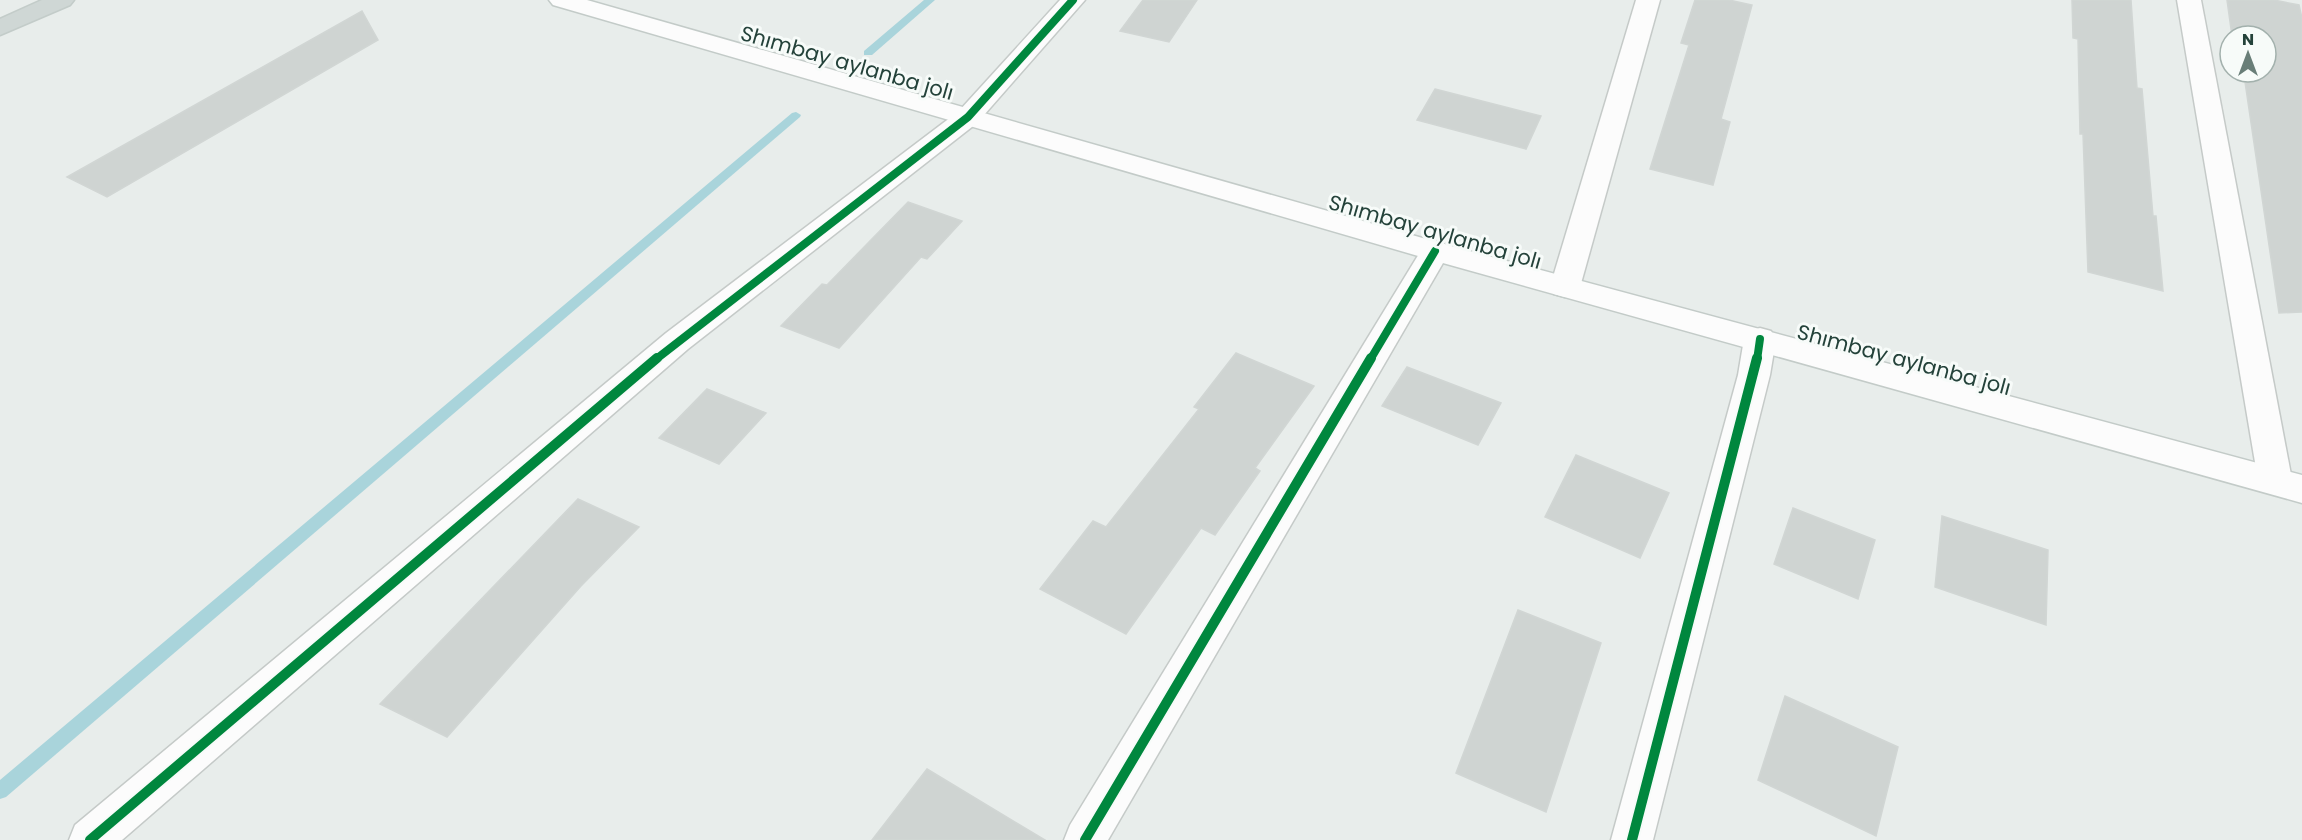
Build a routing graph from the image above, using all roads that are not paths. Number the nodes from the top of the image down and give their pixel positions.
1 (62, 0) edge
2 (561, 0) edge
3 (1073, 0) edge
4 (1648, 0) edge
5 (2189, 0) edge
6 (0, 28) edge
7 (968, 117) junction
8 (1435, 251) junction
9 (1564, 287) junction
10 (1760, 339) junction
11 (2275, 480) junction
12 (2302, 489) edge
13 (90, 840) edge
14 (1085, 840) edge
15 (1632, 840) edge

1 - 6 main road
2 - 7 street, Shımbay aylanba jolı
3 - 7 street
4 - 9 street
5 - 11 street
7 - 8 street, Shımbay aylanba jolı
7 - 13 street
8 - 9 street, Shımbay aylanba jolı
8 - 14 street
9 - 10 street, Shımbay aylanba jolı
10 - 11 street, Shımbay aylanba jolı
10 - 15 street
11 - 12 street, Shımbay aylanba jolı

